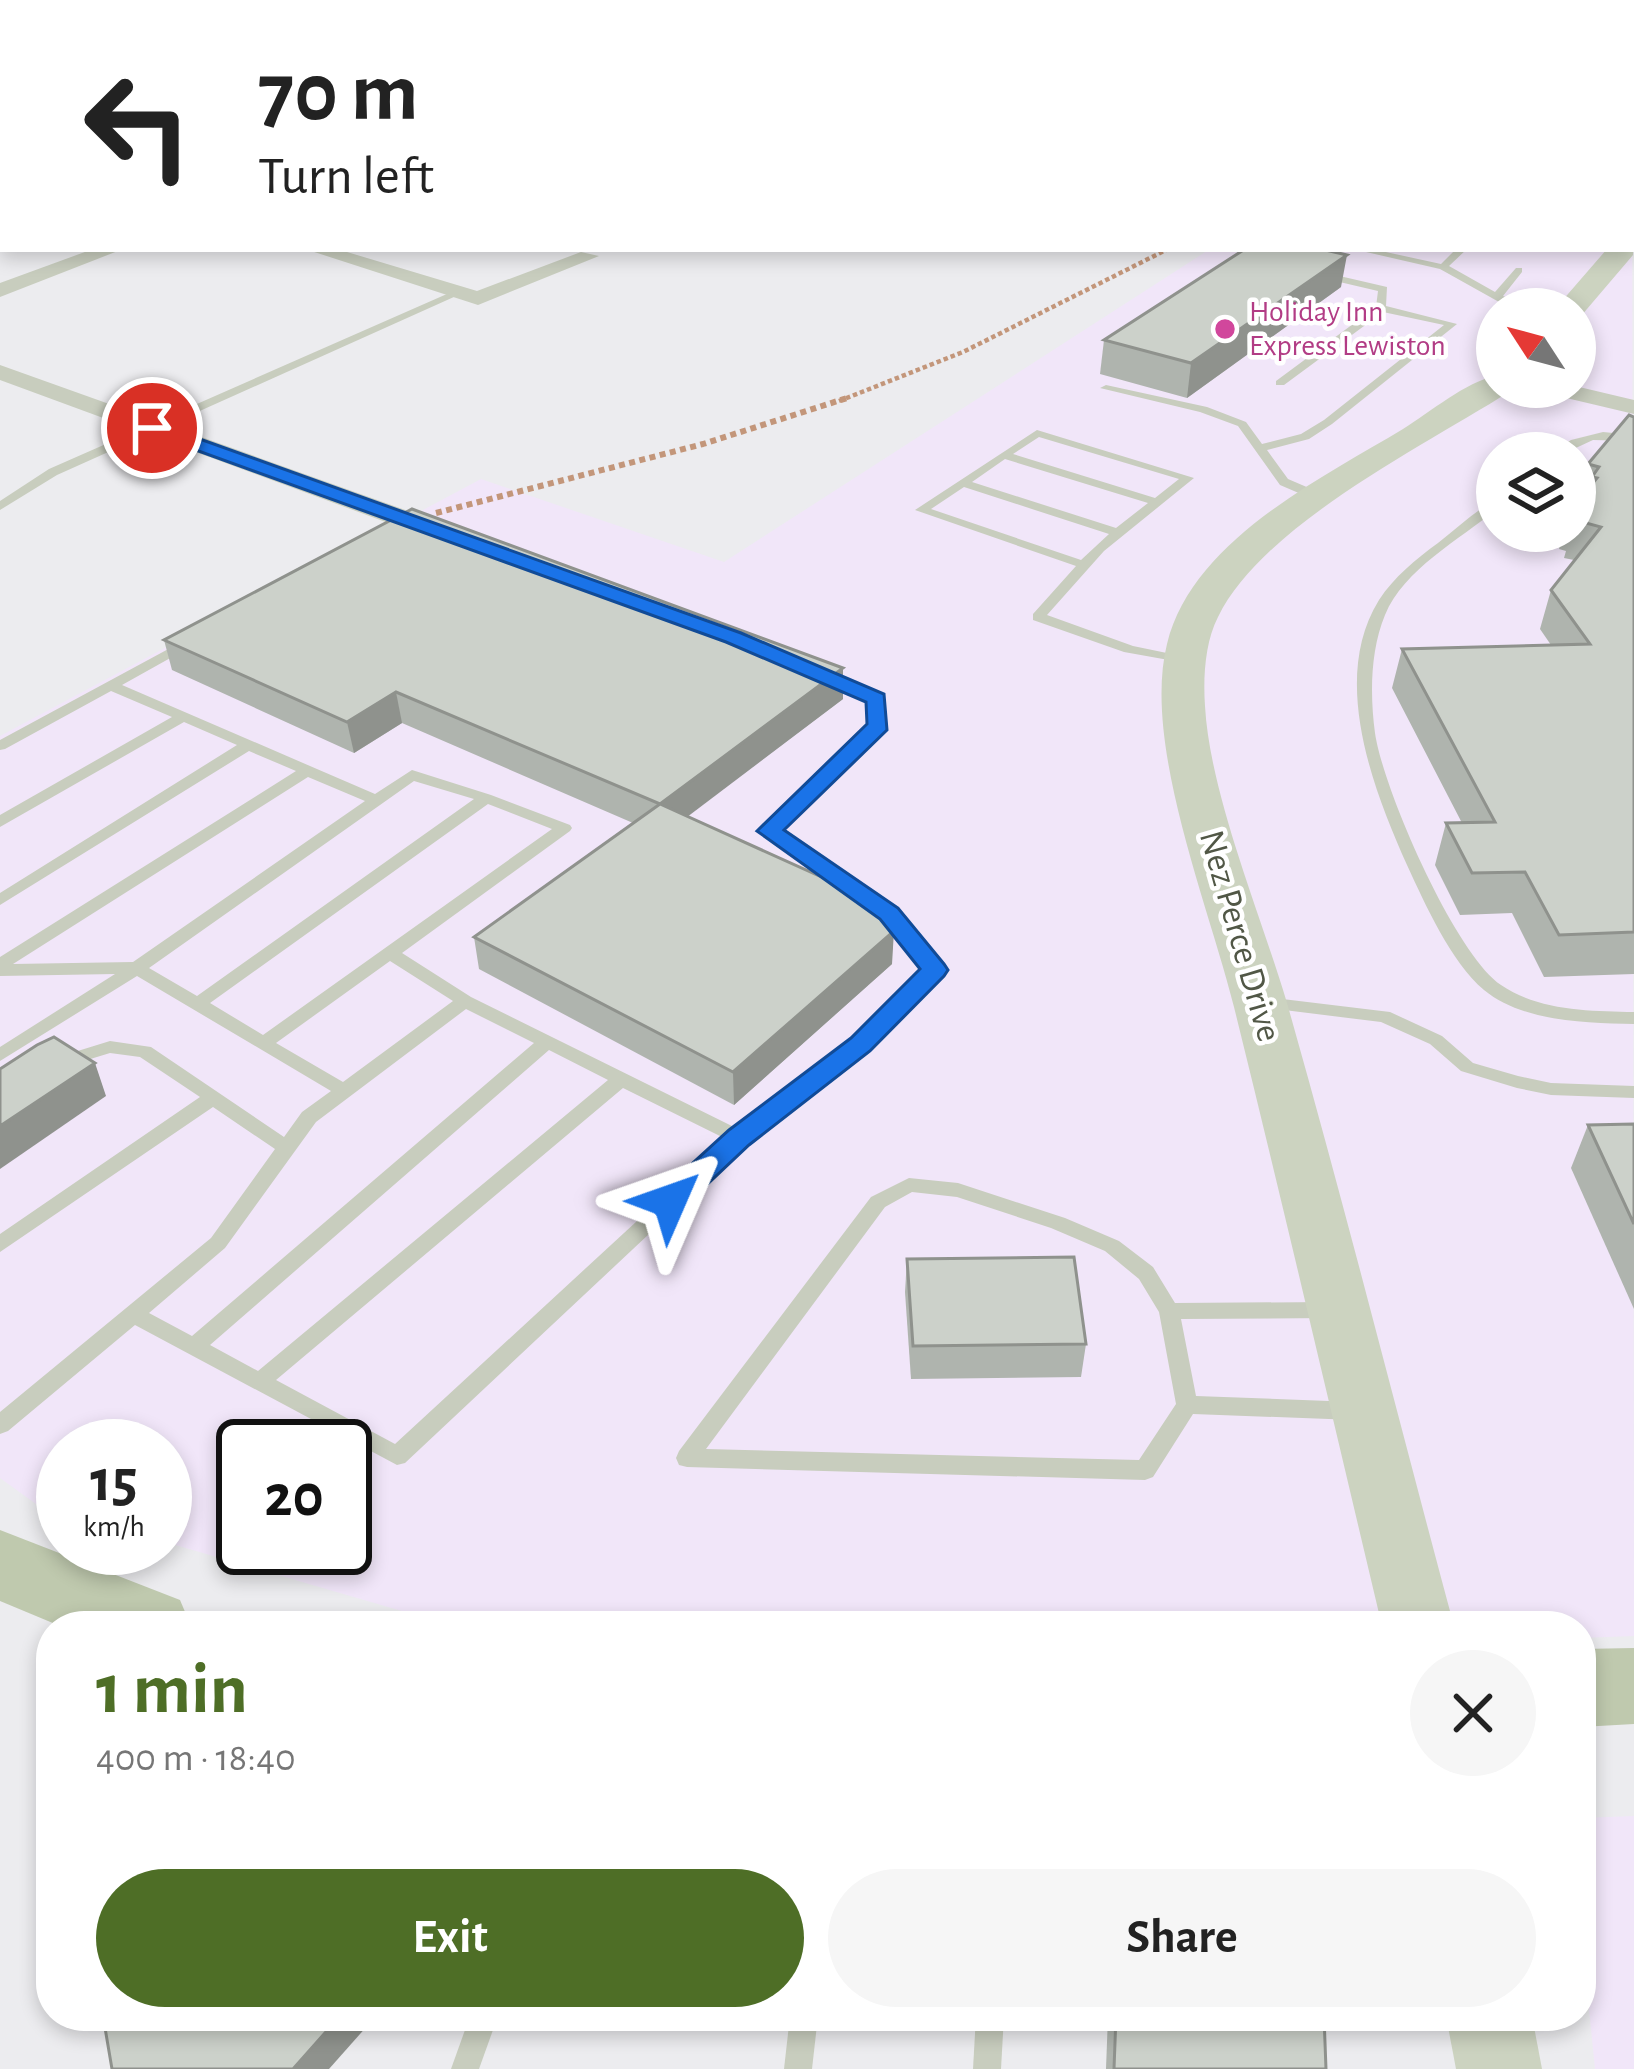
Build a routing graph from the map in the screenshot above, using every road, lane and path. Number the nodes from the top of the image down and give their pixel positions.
1 (105, 252) edge
2 (325, 252) edge
3 (1162, 252) edge
4 (1372, 252) edge
5 (1459, 252) edge
6 (1620, 252) edge
7 (588, 256) dead end
8 (1443, 267) junction
9 (1299, 270) edge
10 (1519, 270) dead end
11 (1482, 288) edge
12 (1504, 288) edge
13 (1589, 288) edge
14 (0, 290) edge
15 (469, 295) junction
16 (1381, 308) junction
17 (0, 372) edge
18 (1280, 383) dead end
19 (1106, 388) dead end
20 (1476, 398) edge
21 (1596, 398) edge
22 (1634, 407) edge
23 (152, 428) junction
24 (1596, 437) edge
25 (1634, 438) edge
26 (1259, 448) junction
27 (1003, 455) junction
28 (963, 483) junction
29 (1318, 497) junction
30 (1156, 502) junction
31 (0, 506) edge
32 (1476, 521) edge
33 (413, 528) joint
34 (1118, 532) junction
35 (1084, 565) junction
36 (210, 630) edge
37 (1186, 661) junction
38 (795, 664) edge
39 (110, 686) junction
40 (183, 717) junction
41 (248, 745) junction
42 (0, 746) edge
43 (307, 771) junction
44 (486, 798) junction
45 (375, 800) junction
46 (0, 821) edge
47 (0, 900) edge
48 (390, 953) junction
49 (0, 968) edge
50 (137, 968) junction
51 (465, 1001) junction
52 (1260, 1003) junction
53 (197, 1004) junction
54 (1634, 1018) edge
55 (547, 1042) junction
56 (263, 1043) junction
57 (0, 1055) edge
58 (37, 1073) edge
59 (622, 1079) junction
60 (344, 1091) junction
61 (1634, 1092) edge
62 (212, 1098) junction
63 (739, 1138) junction
64 (287, 1148) junction
65 (0, 1244) edge
66 (1339, 1310) junction
67 (1169, 1311) junction
68 (135, 1315) junction
69 (193, 1347) junction
70 (259, 1382) junction
71 (1187, 1405) junction
72 (1366, 1411) junction
73 (0, 1425) edge
74 (0, 1565) edge
75 (114, 1611) edge
76 (1414, 1611) edge
77 (1634, 1686) edge
78 (1596, 1687) edge
79 (476, 2031) edge
80 (802, 2031) edge
81 (989, 2031) edge
82 (1492, 2031) edge
83 (465, 2069) edge
84 (798, 2069) edge
85 (987, 2069) edge
86 (1499, 2069) edge

1 - 14 street
2 - 15 street
3 - 33 path
4 - 8 lane
5 - 8 lane
6 - 13 street
7 - 15 street
8 - 11 lane
9 - 16 lane
10 - 12 lane
15 - 23 lane
16 - 18 lane
16 - 26 lane
17 - 23 street
19 - 26 lane
20 - 29 street, Nez Perce Drive
21 - 22 street
23 - 31 lane
23 - 33 street
24 - 25 lane
26 - 29 lane
27 - 28 lane
27 - 30 lane
27 - 30 lane
28 - 34 lane
28 - 35 lane
29 - 37 street, Nez Perce Drive
30 - 34 lane
32 - 54 lane
34 - 35 lane
35 - 37 lane
36 - 39 lane
37 - 52 street, Nez Perce Drive
38 - 63 lane
39 - 40 lane
39 - 42 lane
40 - 41 lane
40 - 46 lane
41 - 43 lane
41 - 47 lane
43 - 45 lane
43 - 49 lane
44 - 45 lane
44 - 48 lane
44 - 53 lane
45 - 50 lane
48 - 51 lane
48 - 56 lane
49 - 50 lane
50 - 53 lane
50 - 57 lane
51 - 55 lane
51 - 60 lane
52 - 61 lane
52 - 66 street, Nez Perce Drive
53 - 56 lane
55 - 59 lane
55 - 69 lane
56 - 60 lane
58 - 62 lane
59 - 63 lane
59 - 70 lane
60 - 64 lane
62 - 64 lane
62 - 65 lane
63 - 70 lane
64 - 68 lane
66 - 67 lane
66 - 72 street, Nez Perce Drive
67 - 71 lane
67 - 71 lane
68 - 69 lane
68 - 73 lane
69 - 70 lane
71 - 72 lane
72 - 76 street, Nez Perce Drive
74 - 75 main road
77 - 78 main road
79 - 83 lane
80 - 84 lane
81 - 85 lane
82 - 86 street

